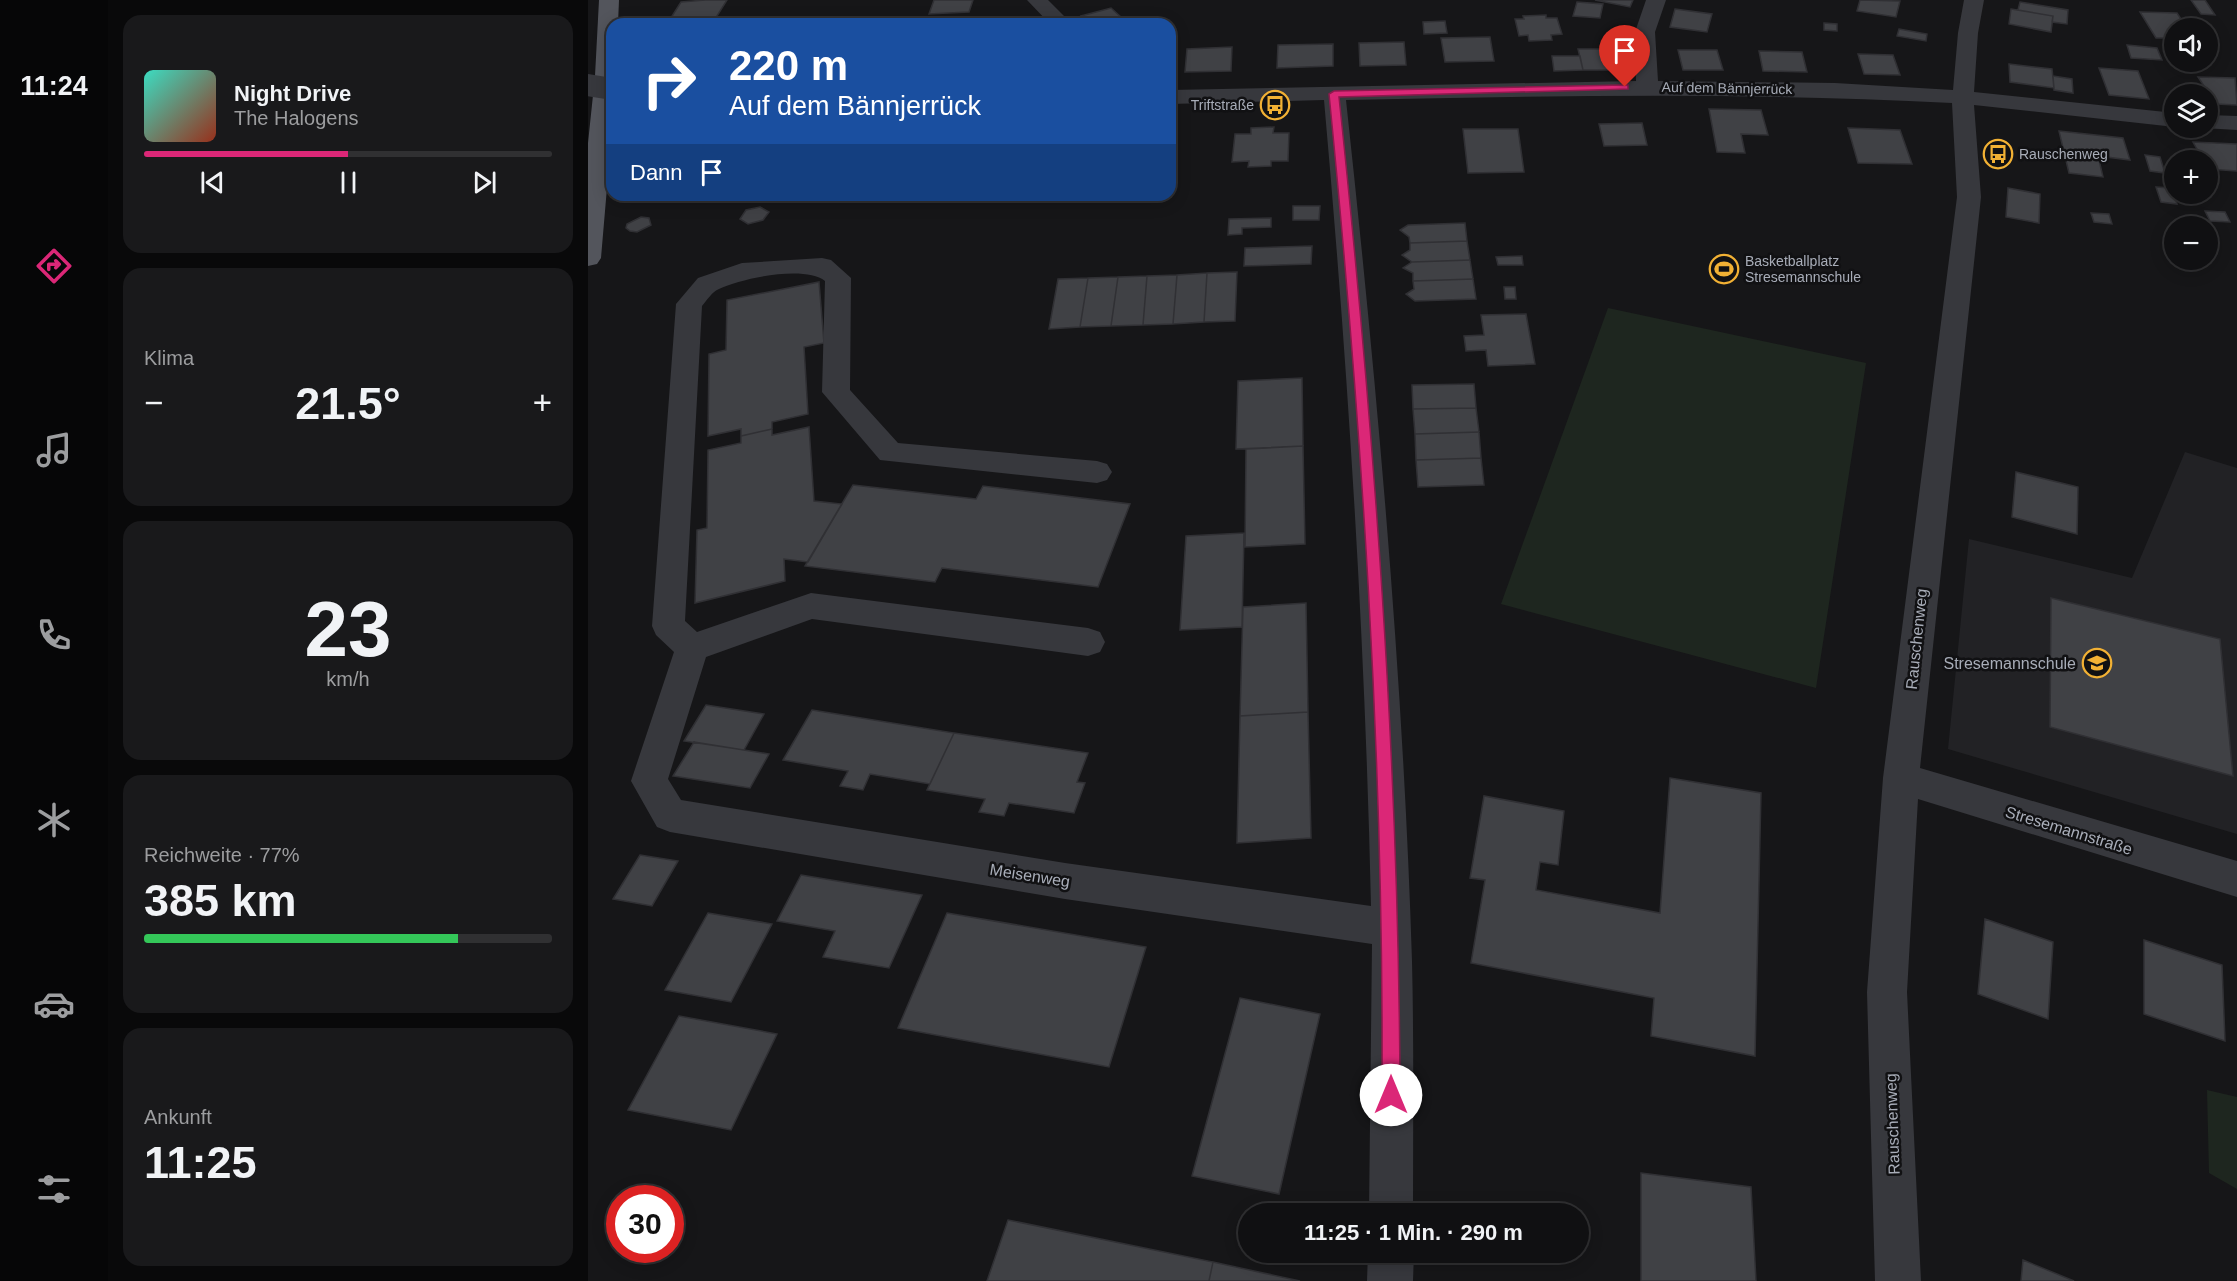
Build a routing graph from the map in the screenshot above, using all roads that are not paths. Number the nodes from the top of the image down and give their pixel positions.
1 (609, 0) edge
2 (1037, 0) edge
3 (1656, 0) edge
4 (1974, 0) edge
5 (608, 18) edge
6 (1056, 18) edge
7 (606, 76) edge
8 (588, 85) edge
9 (1647, 87) junction
10 (606, 88) edge
11 (1334, 94) junction
12 (1176, 97) edge
13 (1963, 98) junction
14 (2164, 119) edge
15 (2218, 122) edge
16 (2237, 123) edge
17 (588, 258) edge
18 (1097, 472) dead end
19 (1088, 642) dead end
20 (692, 648) junction
21 (1901, 778) junction
22 (2237, 879) edge
23 (1391, 928) junction
24 (1391, 1203) edge
25 (1390, 1263) edge
26 (1390, 1281) edge
27 (1898, 1281) edge

1 - 5 main road
2 - 6 street
3 - 9 street
4 - 13 street, Rauschenweg
7 - 17 main road
8 - 10 street, bridge
9 - 11 street, Auf dem Bännjerrück
9 - 13 street, Auf dem Bännjerrück
11 - 12 street, Auf dem Bännjerrück
11 - 23 street
13 - 14 street, Auf dem Bännjerrück
13 - 21 street, Rauschenweg
15 - 16 street
18 - 20 street
19 - 20 street
20 - 23 street, Meisenweg
21 - 22 street, Stresemannstraße
21 - 27 street, Rauschenweg
23 - 24 street
25 - 26 street

